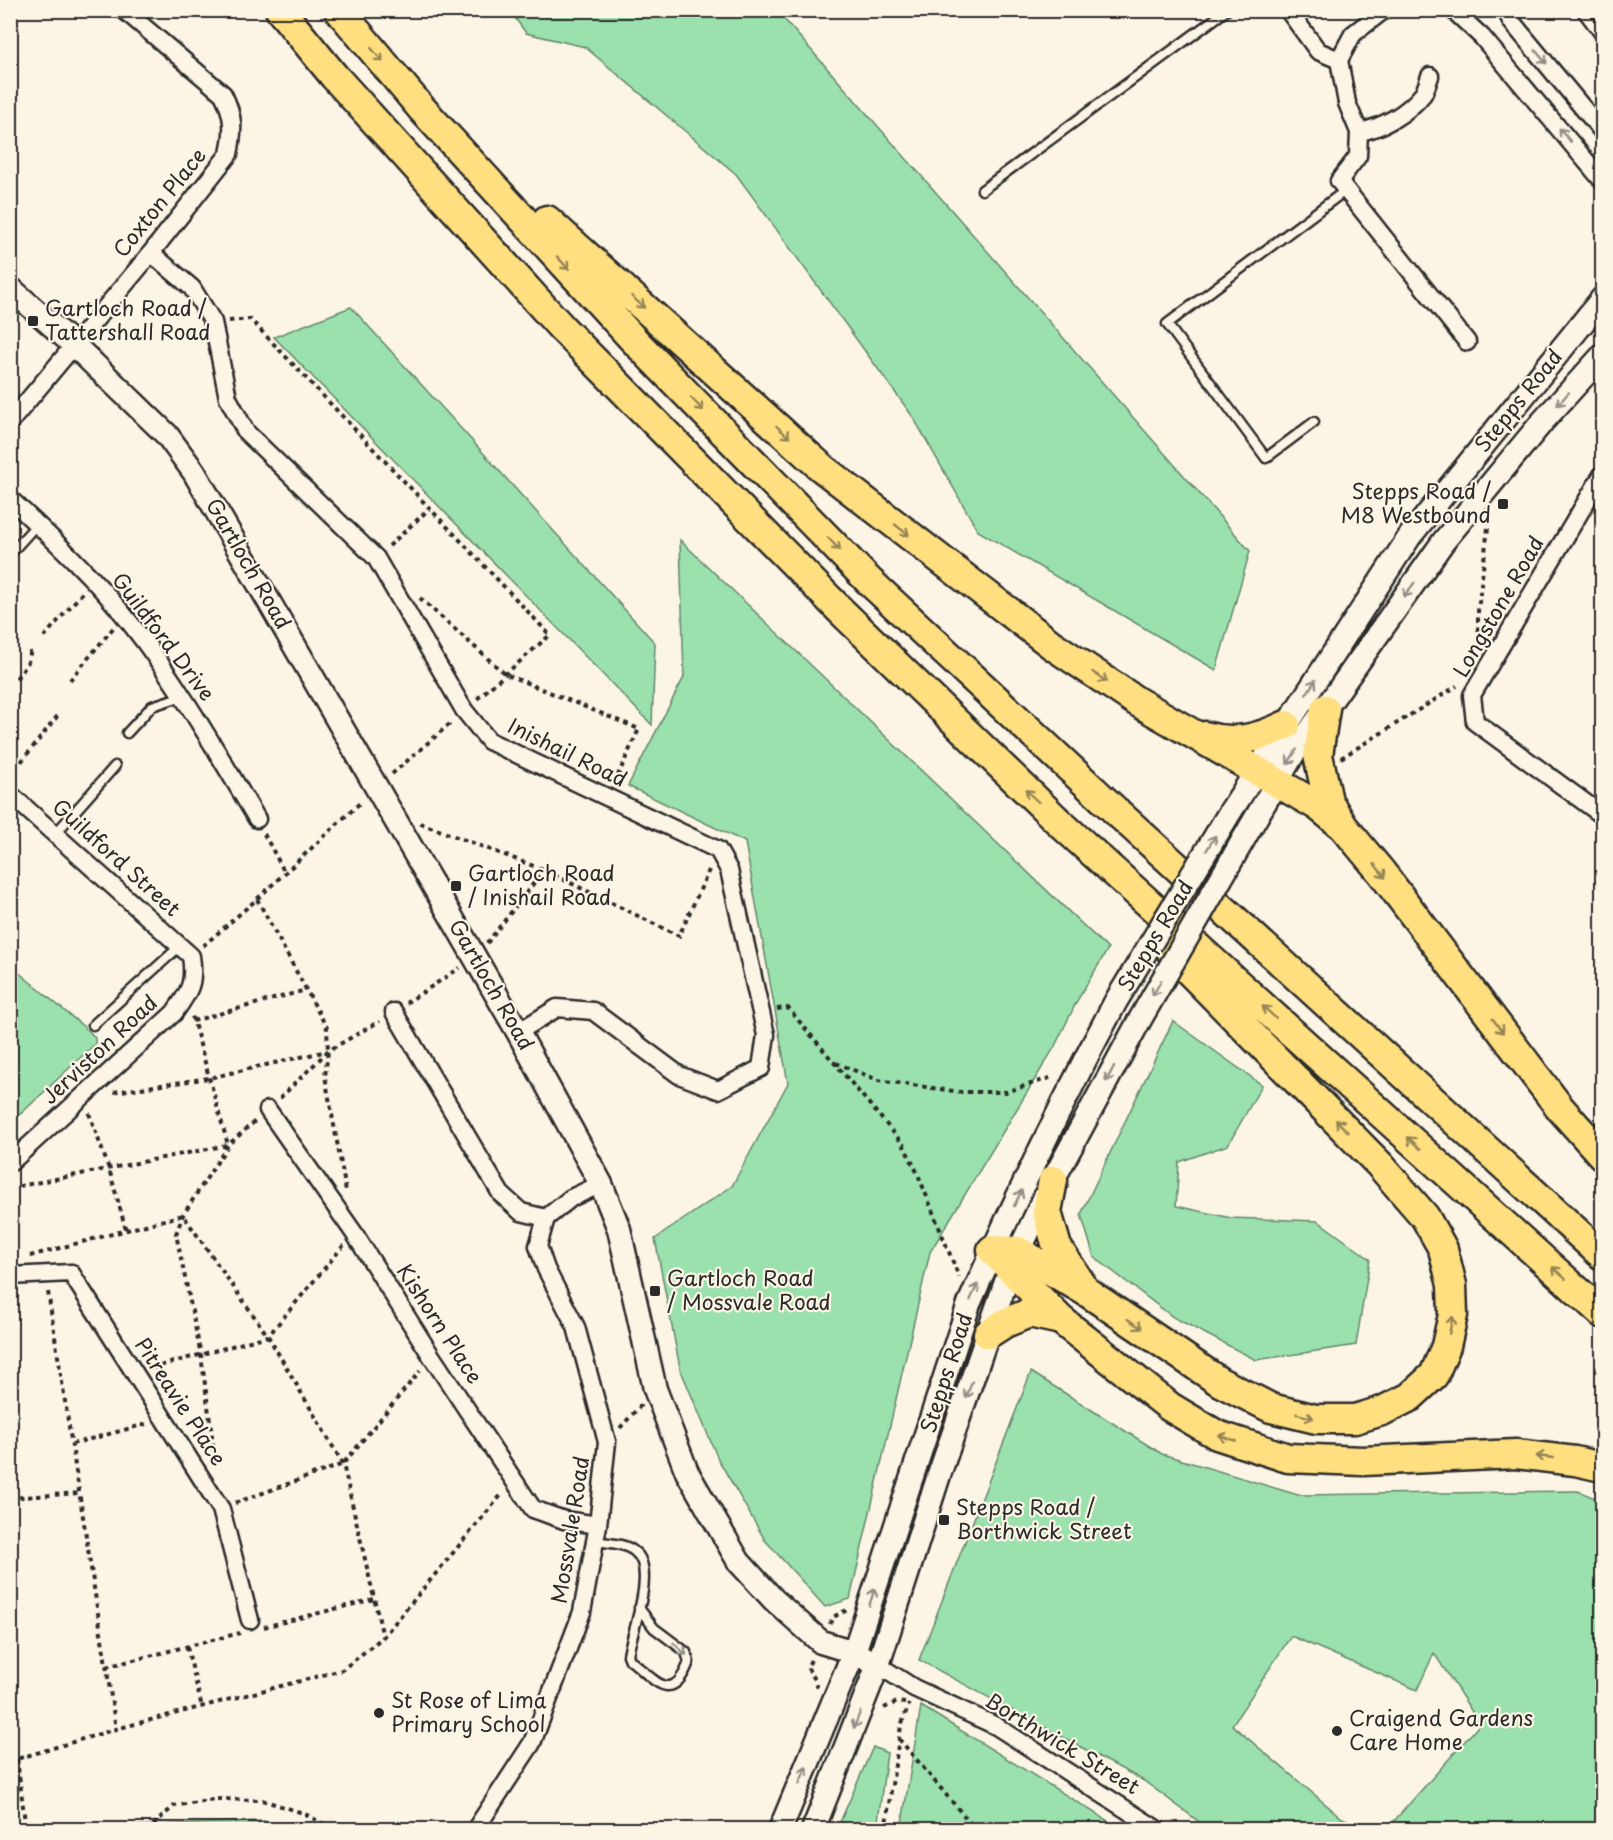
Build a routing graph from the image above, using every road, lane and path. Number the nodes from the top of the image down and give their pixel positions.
1 (124, 10) edge
2 (280, 10) edge
3 (339, 10) edge
4 (1227, 10) edge
5 (1288, 10) edge
6 (1384, 10) edge
7 (1453, 10) edge
8 (1506, 10) edge
9 (1581, 10) edge
10 (1602, 38) edge
11 (1339, 60) junction
12 (1430, 76) dead end
13 (422, 109) junction
14 (1602, 131) edge
15 (1359, 132) junction
16 (1602, 180) edge
17 (981, 190) dead end
18 (1346, 190) junction
19 (150, 253) junction
20 (10, 288) edge
21 (1602, 291) edge
22 (1597, 305) edge
23 (213, 322) junction
24 (1467, 342) dead end
25 (74, 345) junction
26 (1602, 356) edge
27 (10, 422) edge
28 (1314, 422) dead end
29 (1602, 475) edge
30 (10, 499) edge
31 (430, 508) junction
32 (1489, 516) dead end
33 (37, 524) junction
34 (10, 554) edge
35 (376, 558) junction
36 (92, 580) junction
37 (419, 597) dead end
38 (123, 615) junction
39 (44, 637) dead end
40 (29, 647) dead end
41 (505, 674) junction
42 (70, 680) dead end
43 (10, 685) edge
44 (1458, 685) dead end
45 (1478, 686) junction
46 (183, 696) junction
47 (1325, 709) junction
48 (464, 710) junction
49 (59, 714) dead end
50 (1286, 725) junction
51 (1183, 728) junction
52 (127, 733) dead end
53 (1320, 764) junction
54 (115, 766) dead end
55 (10, 776) edge
56 (1266, 776) junction
57 (377, 787) junction
58 (10, 794) edge
59 (608, 798) junction
60 (392, 812) junction
61 (1602, 815) edge
62 (257, 819) joint
63 (1060, 823) junction
64 (1343, 826) junction
65 (56, 833) junction
66 (718, 850) junction
67 (285, 873) junction
68 (186, 951) junction
69 (306, 990) dead end
70 (420, 993) dead end
71 (186, 996) junction
72 (761, 1011) junction
73 (394, 1012) junction
74 (193, 1021) junction
75 (93, 1026) dead end
76 (518, 1032) junction
77 (328, 1051) junction
78 (836, 1063) junction
79 (1082, 1065) junction
80 (209, 1078) junction
81 (83, 1096) junction
82 (268, 1110) junction
83 (228, 1145) junction
84 (1602, 1155) edge
85 (10, 1163) edge
86 (109, 1168) junction
87 (1053, 1180) junction
88 (601, 1184) junction
89 (10, 1188) edge
90 (183, 1215) junction
91 (546, 1218) junction
92 (126, 1230) junction
93 (1602, 1255) edge
94 (1007, 1257) junction
95 (45, 1274) junction
96 (13, 1276) edge
97 (960, 1278) dead end
98 (1087, 1292) junction
99 (1602, 1313) edge
100 (1061, 1320) junction
101 (988, 1334) junction
102 (432, 1357) junction
103 (655, 1389) junction
104 (164, 1419) junction
105 (607, 1442) junction
106 (72, 1444) junction
107 (343, 1464) junction
108 (1602, 1467) edge
109 (217, 1473) dead end
110 (513, 1479) junction
111 (79, 1493) junction
112 (10, 1498) edge
113 (221, 1509) junction
114 (596, 1533) junction
115 (639, 1608) junction
116 (250, 1620) dead end
117 (383, 1637) junction
118 (187, 1647) dead end
119 (854, 1652) junction
120 (878, 1665) junction
121 (914, 1688) junction
122 (202, 1707) junction
123 (116, 1730) junction
124 (899, 1739) junction
125 (17, 1759) junction
126 (10, 1761) edge
127 (367, 1823) dead end
128 (153, 1825) dead end
129 (26, 1830) edge
130 (335, 1830) edge
131 (362, 1830) edge
132 (475, 1830) edge
133 (780, 1830) edge
134 (813, 1830) edge
135 (885, 1830) edge
136 (976, 1830) edge
137 (1158, 1830) edge

1 - 19 street, Coxton Place
63 -> 2 highway
3 -> 13 highway
4 - 17 lane
5 - 11 street
6 - 11 street
16 -> 7 street
8 -> 14 street
9 - 10 lane
11 - 15 street
12 - 15 street
13 -> 51 highway
13 -> 93 highway
15 - 18 street
18 - 24 street
18 - 28 lane
19 - 23 street, Inishail Road
19 - 25 street, Coxton Place
20 - 25 main road, Gartloch Road
21 - 22 street
50 -> 22 main road, Stepps Road
23 - 31 path
23 - 35 street, Inishail Road
25 - 27 street, Coxton Place
25 - 57 main road, Gartloch Road
26 -> 47 main road, Stepps Road
29 - 45 street, Longstone Road
30 - 33 street, Guildford Drive
31 - 35 path
31 - 41 path
32 - 45 path
33 - 34 lane
33 - 36 street, Guildford Drive
35 - 48 street, Inishail Road
36 - 38 street, Guildford Drive
36 - 39 path
37 - 41 path
38 - 42 path
38 - 46 street, Guildford Drive
40 - 43 path
41 - 48 path
41 - 59 path
44 - 53 path
45 - 61 street, Longstone Road
46 - 52 lane
46 - 62 street, Guildford Drive
47 - 53 highway
47 -> 56 main road, Stepps Road
48 - 57 path
48 - 59 street, Inishail Road
49 - 55 path
50 - 51 highway
50 - 56 main road, Stepps Road
51 - 56 highway
53 - 64 highway
54 - 65 lane
56 - 64 highway
79 -> 56 main road, Stepps Road, bridge
56 -> 87 main road, Stepps Road, bridge
57 - 60 main road, Gartloch Road
57 - 67 path
58 - 65 street, Guildford Street
59 - 66 street, Inishail Road
60 - 66 path
60 - 76 main road, Gartloch Road
62 - 67 path
98 -> 63 highway
99 -> 63 highway
64 -> 84 highway
65 - 68 street, Guildford Street
66 - 72 street
67 - 68 path
68 - 71 street, Jerviston Road
68 - 75 lane
69 - 74 path
70 - 73 path
71 - 74 path
71 - 81 street, Jerviston Road
72 - 76 street
72 - 78 path
73 - 77 path
73 - 91 street
74 - 80 path
76 - 88 main road, Gartloch Road
77 - 80 path
77 - 82 path
78 - 79 path
78 - 97 path
94 -> 79 main road, Stepps Road
80 - 81 path
80 - 83 path
81 - 85 street, Jerviston Road
81 - 86 path
82 - 83 path
82 - 102 street, Kishorn Place
83 - 86 path
83 - 90 path
86 - 89 path
86 - 92 path
87 - 94 main road, Stepps Road
87 - 98 highway
88 - 91 street
88 - 103 main road, Gartloch Road
90 - 92 path
90 - 107 path
90 - 109 path
91 - 105 street, Mossvale Road
92 - 96 path
94 - 98 highway
94 - 100 highway
94 - 101 main road, Stepps Road
119 -> 94 main road, Stepps Road
95 - 96 street, Pitreavie Place
95 - 104 street, Pitreavie Place
95 - 106 path
100 - 101 highway
108 -> 100 highway
101 -> 120 main road, Stepps Road
102 - 107 path
102 - 110 street, Kishorn Place
103 - 105 path
103 - 119 main road, Gartloch Road
104 - 106 path
104 - 113 street, Pitreavie Place
105 - 114 street, Mossvale Road
106 - 111 path
107 - 113 path
107 - 117 path
110 - 114 street, Kishorn Place
110 - 117 path
111 - 112 path
111 - 123 path
113 - 116 street, Pitreavie Place
114 - 115 lane
114 - 132 street, Mossvale Road
115 -> 115 lane
117 - 122 path
118 - 122 path
119 - 120 main road, Gartloch Road
133 -> 119 main road
120 - 121 street, Borthwick Street
120 -> 134 main road
121 - 124 path
121 - 137 street, Borthwick Street
122 - 123 path
123 - 125 path
124 - 135 path
124 - 136 path
125 - 126 path
125 - 129 path
127 - 131 path
128 - 130 path

